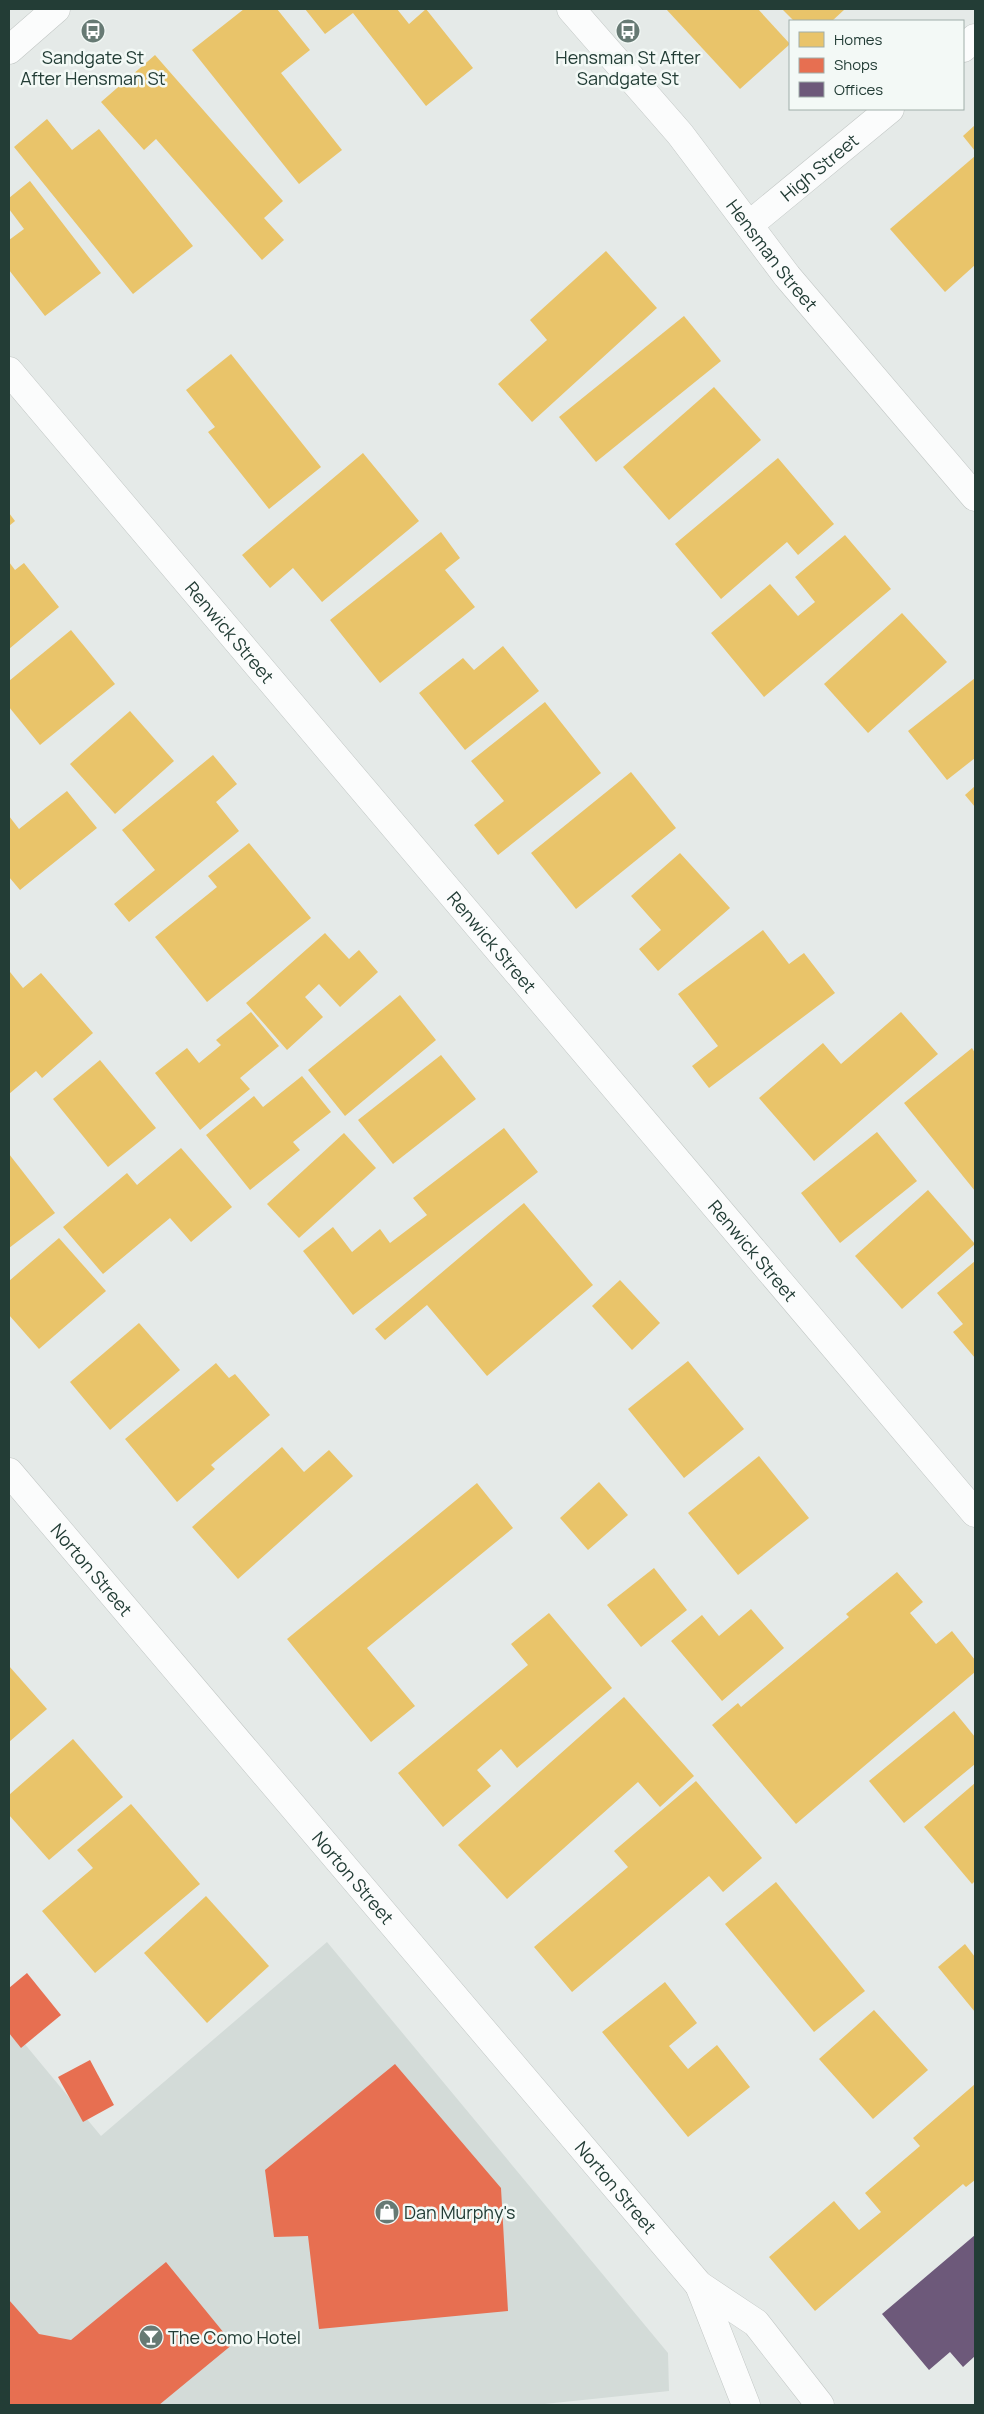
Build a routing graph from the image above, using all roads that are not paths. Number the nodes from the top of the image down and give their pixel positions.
1 (56, 9) edge
2 (571, 9) edge
3 (975, 38) edge
4 (964, 47) edge
5 (9, 50) edge
6 (889, 110) edge
7 (749, 224) junction
8 (9, 371) edge
9 (975, 497) edge
10 (9, 1472) edge
11 (975, 1513) edge
12 (699, 2285) junction
13 (746, 2405) edge
14 (820, 2405) edge

1 - 5 street
2 - 7 street, Hensman Street
3 - 4 street
6 - 7 street, High Street
7 - 9 street, Hensman Street
8 - 11 street, Renwick Street
10 - 12 street, Norton Street
12 - 13 street, Norton Street
12 - 14 street, Norton Street

